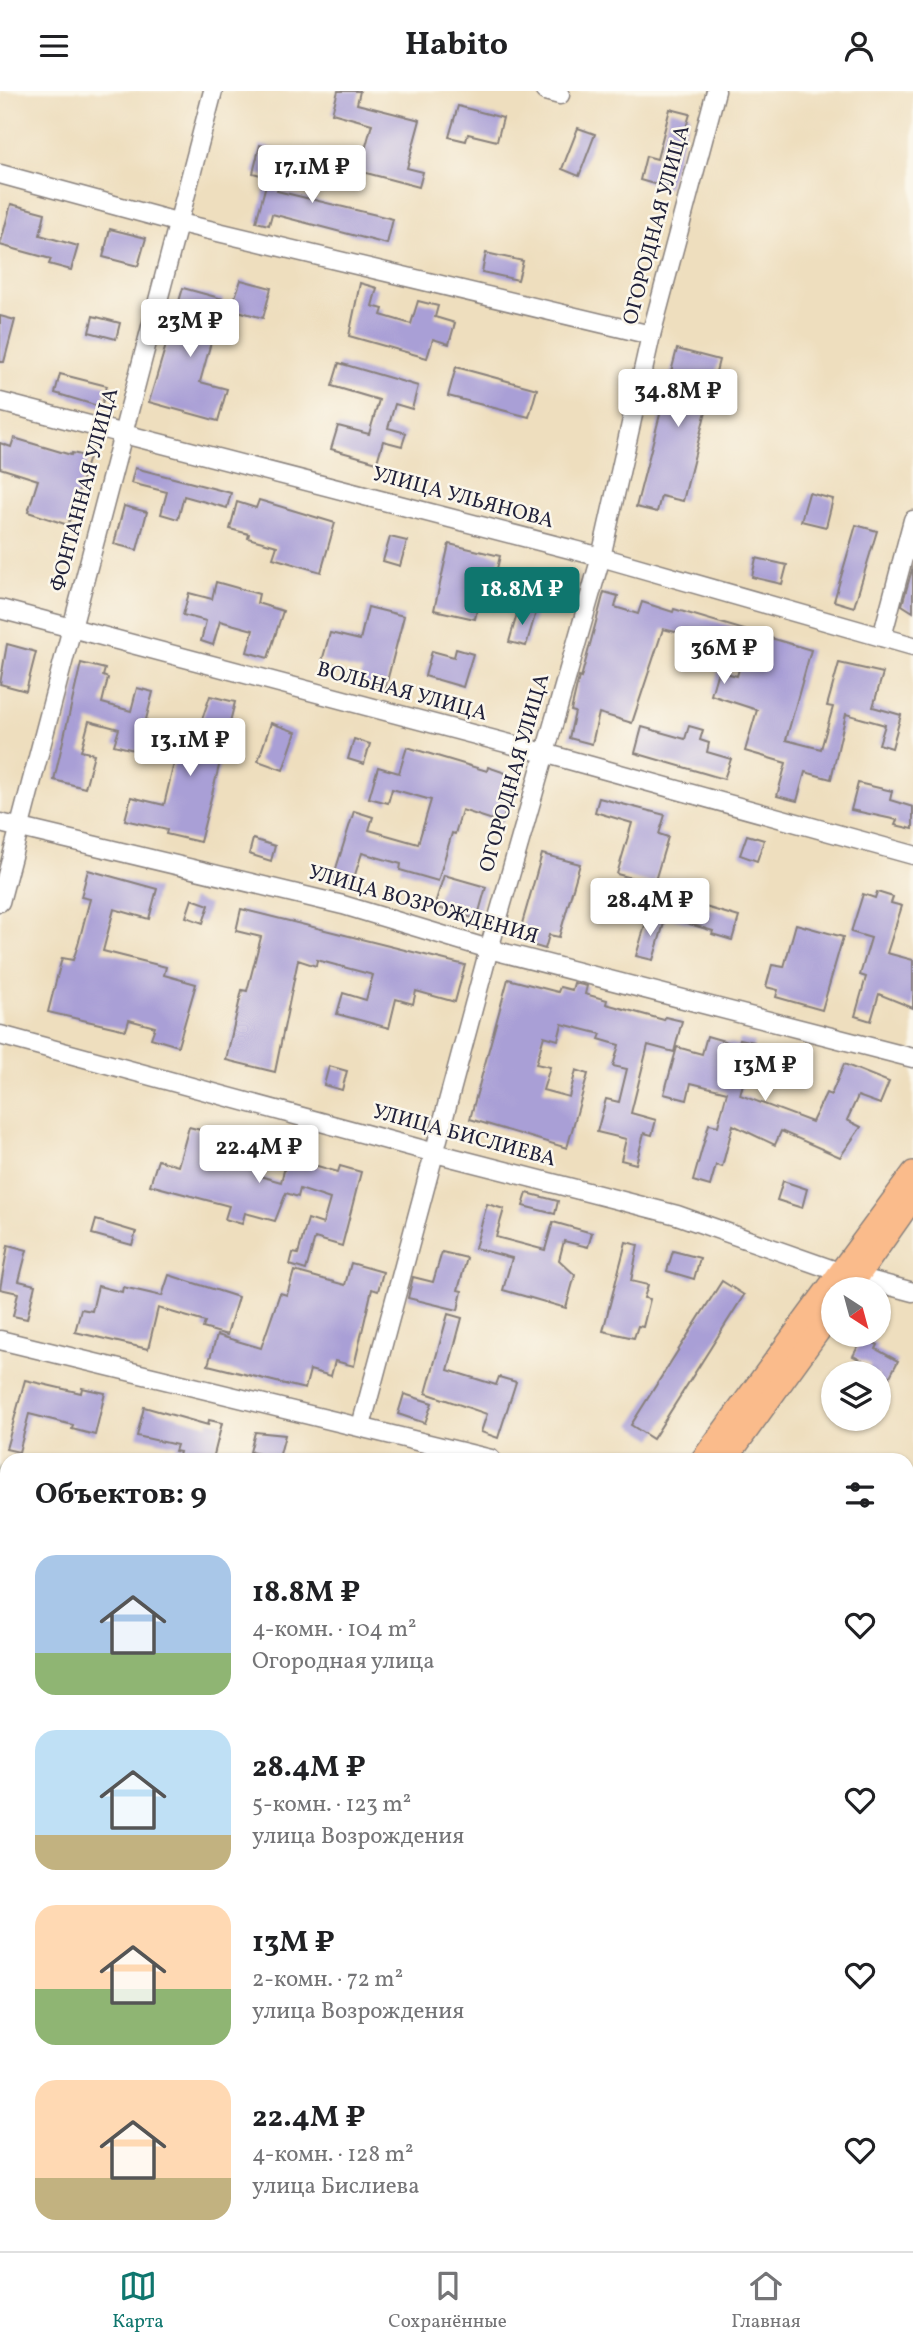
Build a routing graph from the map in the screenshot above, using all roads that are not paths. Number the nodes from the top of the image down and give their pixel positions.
1 (213, 91) edge
2 (716, 91) edge
3 (0, 174) edge
4 (180, 223) junction
5 (651, 335) junction
6 (0, 402) edge
7 (124, 434) junction
8 (913, 520) edge
9 (909, 549) edge
10 (601, 557) junction
11 (0, 609) edge
12 (72, 628) junction
13 (882, 637) junction
14 (913, 646) edge
15 (544, 753) junction
16 (0, 823) edge
17 (18, 828) junction
18 (913, 855) edge
19 (0, 902) edge
20 (489, 949) junction
21 (0, 1035) edge
22 (913, 1058) edge
23 (435, 1153) junction
24 (913, 1171) edge
25 (913, 1199) edge
26 (841, 1277) edge
27 (851, 1277) edge
28 (851, 1277) edge
29 (891, 1288) edge
30 (913, 1292) edge
31 (821, 1314) edge
32 (821, 1329) edge
33 (0, 1340) edge
34 (361, 1426) junction
35 (467, 1453) edge
36 (707, 1453) edge
37 (731, 1453) edge

1 - 4 street, ФОНТАННАЯ УЛИЦА
2 - 5 street, ОГОРОДНАЯ УЛИЦА
3 - 4 street
4 - 5 street
4 - 7 street, ФОНТАННАЯ УЛИЦА
5 - 10 street, ОГОРОДНАЯ УЛИЦА
6 - 7 street, УЛИЦА УЛЬЯНОВА
7 - 10 street, УЛИЦА УЛЬЯНОВА
7 - 12 street, ФОНТАННАЯ УЛИЦА
8 - 9 street
9 - 13 street
10 - 13 street, УЛИЦА УЛЬЯНОВА
10 - 15 street, ОГОРОДНАЯ УЛИЦА
11 - 12 street, ВОЛЬНАЯ УЛИЦА
12 - 15 street, ВОЛЬНАЯ УЛИЦА
12 - 17 street, ФОНТАННАЯ УЛИЦА
13 - 14 street, УЛИЦА УЛЬЯНОВА
15 - 18 street, ВОЛЬНАЯ УЛИЦА
15 - 20 street, ОГОРОДНАЯ УЛИЦА
16 - 17 street, УЛИЦА ВОЗРОЖДЕНИЯ
17 - 19 street, ФОНТАННАЯ УЛИЦА
17 - 20 street, УЛИЦА ВОЗРОЖДЕНИЯ
20 - 22 street, УЛИЦА ВОЗРОЖДЕНИЯ
20 - 23 street, ОГОРОДНАЯ УЛИЦА
21 - 23 street, УЛИЦА БИСЛИЕВА
23 - 26 street, УЛИЦА БИСЛИЕВА
23 - 34 street, ОГОРОДНАЯ УЛИЦА
24 - 27 main road
25 - 28 main road
29 - 30 street, УЛИЦА БИСЛИЕВА
31 - 36 main road
32 - 37 main road
33 - 34 street
34 - 35 street

